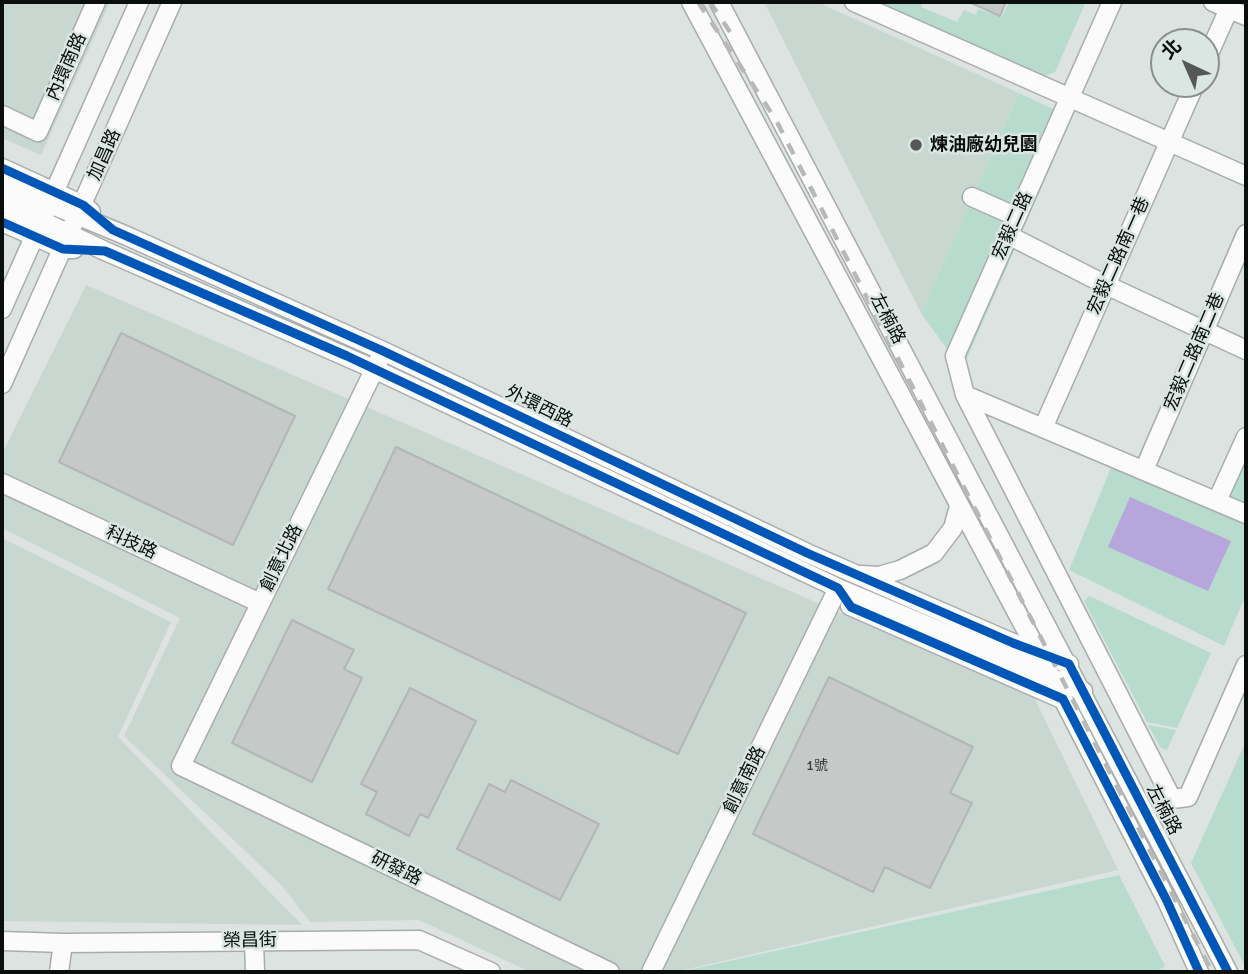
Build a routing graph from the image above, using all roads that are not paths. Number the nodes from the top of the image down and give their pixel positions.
1 (96, 2) edge
2 (139, 2) edge
3 (172, 2) edge
4 (691, 2) edge
5 (719, 2) edge
6 (854, 2) edge
7 (1112, 2) edge
8 (1224, 4) edge
9 (1246, 16) edge
10 (1216, 28) edge
11 (1072, 97) junction
12 (1189, 98) edge
13 (2, 115) edge
14 (1169, 142) junction
15 (2, 168) edge
16 (1246, 176) edge
17 (2, 184) edge
18 (972, 197) dead end
19 (2, 202) edge
20 (49, 206) junction
21 (1017, 217) junction
22 (77, 218) junction
23 (2, 222) edge
24 (1246, 234) edge
25 (1010, 236) junction
26 (35, 237) junction
27 (63, 249) junction
28 (105, 251) junction
29 (1106, 285) junction
30 (2, 309) edge
31 (1205, 330) junction
32 (1246, 350) edge
33 (383, 351) junction
34 (374, 369) junction
35 (2, 384) edge
36 (965, 395) junction
37 (1043, 428) junction
38 (1246, 437) edge
39 (1144, 470) junction
40 (2, 483) edge
41 (1217, 501) junction
42 (959, 506) junction
43 (1246, 514) edge
44 (857, 575) junction
45 (838, 589) junction
46 (260, 603) junction
47 (1037, 652) junction
48 (1069, 664) junction
49 (1246, 665) edge
50 (1050, 677) junction
51 (1083, 691) junction
52 (1063, 699) junction
53 (1094, 712) junction
54 (181, 766) joint
55 (2, 941) edge
56 (254, 942) junction
57 (63, 943) junction
58 (60, 972) edge
59 (255, 972) edge
60 (492, 972) edge
61 (610, 972) edge
62 (651, 972) edge
63 (1199, 972) edge
64 (1228, 972) edge

1 - 13 street, 內環南路
2 - 20 street, 加昌路
3 - 22 street, 加昌路
4 - 42 street, 左楠路
5 - 48 street, 左楠路
6 - 11 street
7 - 11 street, 宏毅二路
8 - 9 street
8 - 10 street
11 - 14 street
11 - 21 street, 宏毅二路
12 - 14 street, 宏毅二路南一巷
14 - 16 street
14 - 29 street, 宏毅二路南一巷
15 - 20 street, 外環西路
17 - 20 street, 外環西路
18 - 21 street
19 - 20 street, 外環西路
20 - 22 street, 外環西路
20 - 22 street, 外環西路
20 - 26 street, 加昌路
21 - 25 street, 宏毅二路
22 - 27 street, 加昌路
22 - 28 street, 外環西路
22 - 33 street, 外環西路
23 - 26 street, 外環西路
24 - 31 street, 宏毅二路南二巷
25 - 29 street
25 - 36 street, 宏毅二路
26 - 27 street, 外環西路
26 - 30 street, 加昌路
27 - 28 street, 外環西路
27 - 35 street, 加昌路
28 - 34 street, 外環西路
29 - 31 street
29 - 37 street, 宏毅二路南一巷
31 - 32 street
31 - 39 street, 宏毅二路南二巷
33 - 34 street, 創意北路
33 - 44 street, 外環西路
34 - 45 street, 外環西路
34 - 46 street, 創意北路
36 - 37 street
36 - 49 street
37 - 39 street
38 - 41 street
39 - 41 street
40 - 46 street, 科技路
41 - 43 street
42 - 44 street, 外環西路
42 - 47 street, 左楠路
44 - 47 street, 外環西路
45 - 50 street, 外環西路
45 - 52 street, 外環西路
45 - 62 street, 創意南路
46 - 54 street, 創意北路
47 - 48 street, 外環西路
47 - 50 street, 左楠路
48 - 51 street, 左楠路
50 - 51 street, 外環西路
50 - 52 street, 左楠路
51 - 53 street, 左楠路
52 - 53 street, 外環西路
52 - 63 street, 左楠路
53 - 64 street, 左楠路
54 - 61 street, 研發路
55 - 57 street, 榮昌街
56 - 57 street, 榮昌街
56 - 59 street
56 - 60 street, 榮昌街
57 - 58 street

